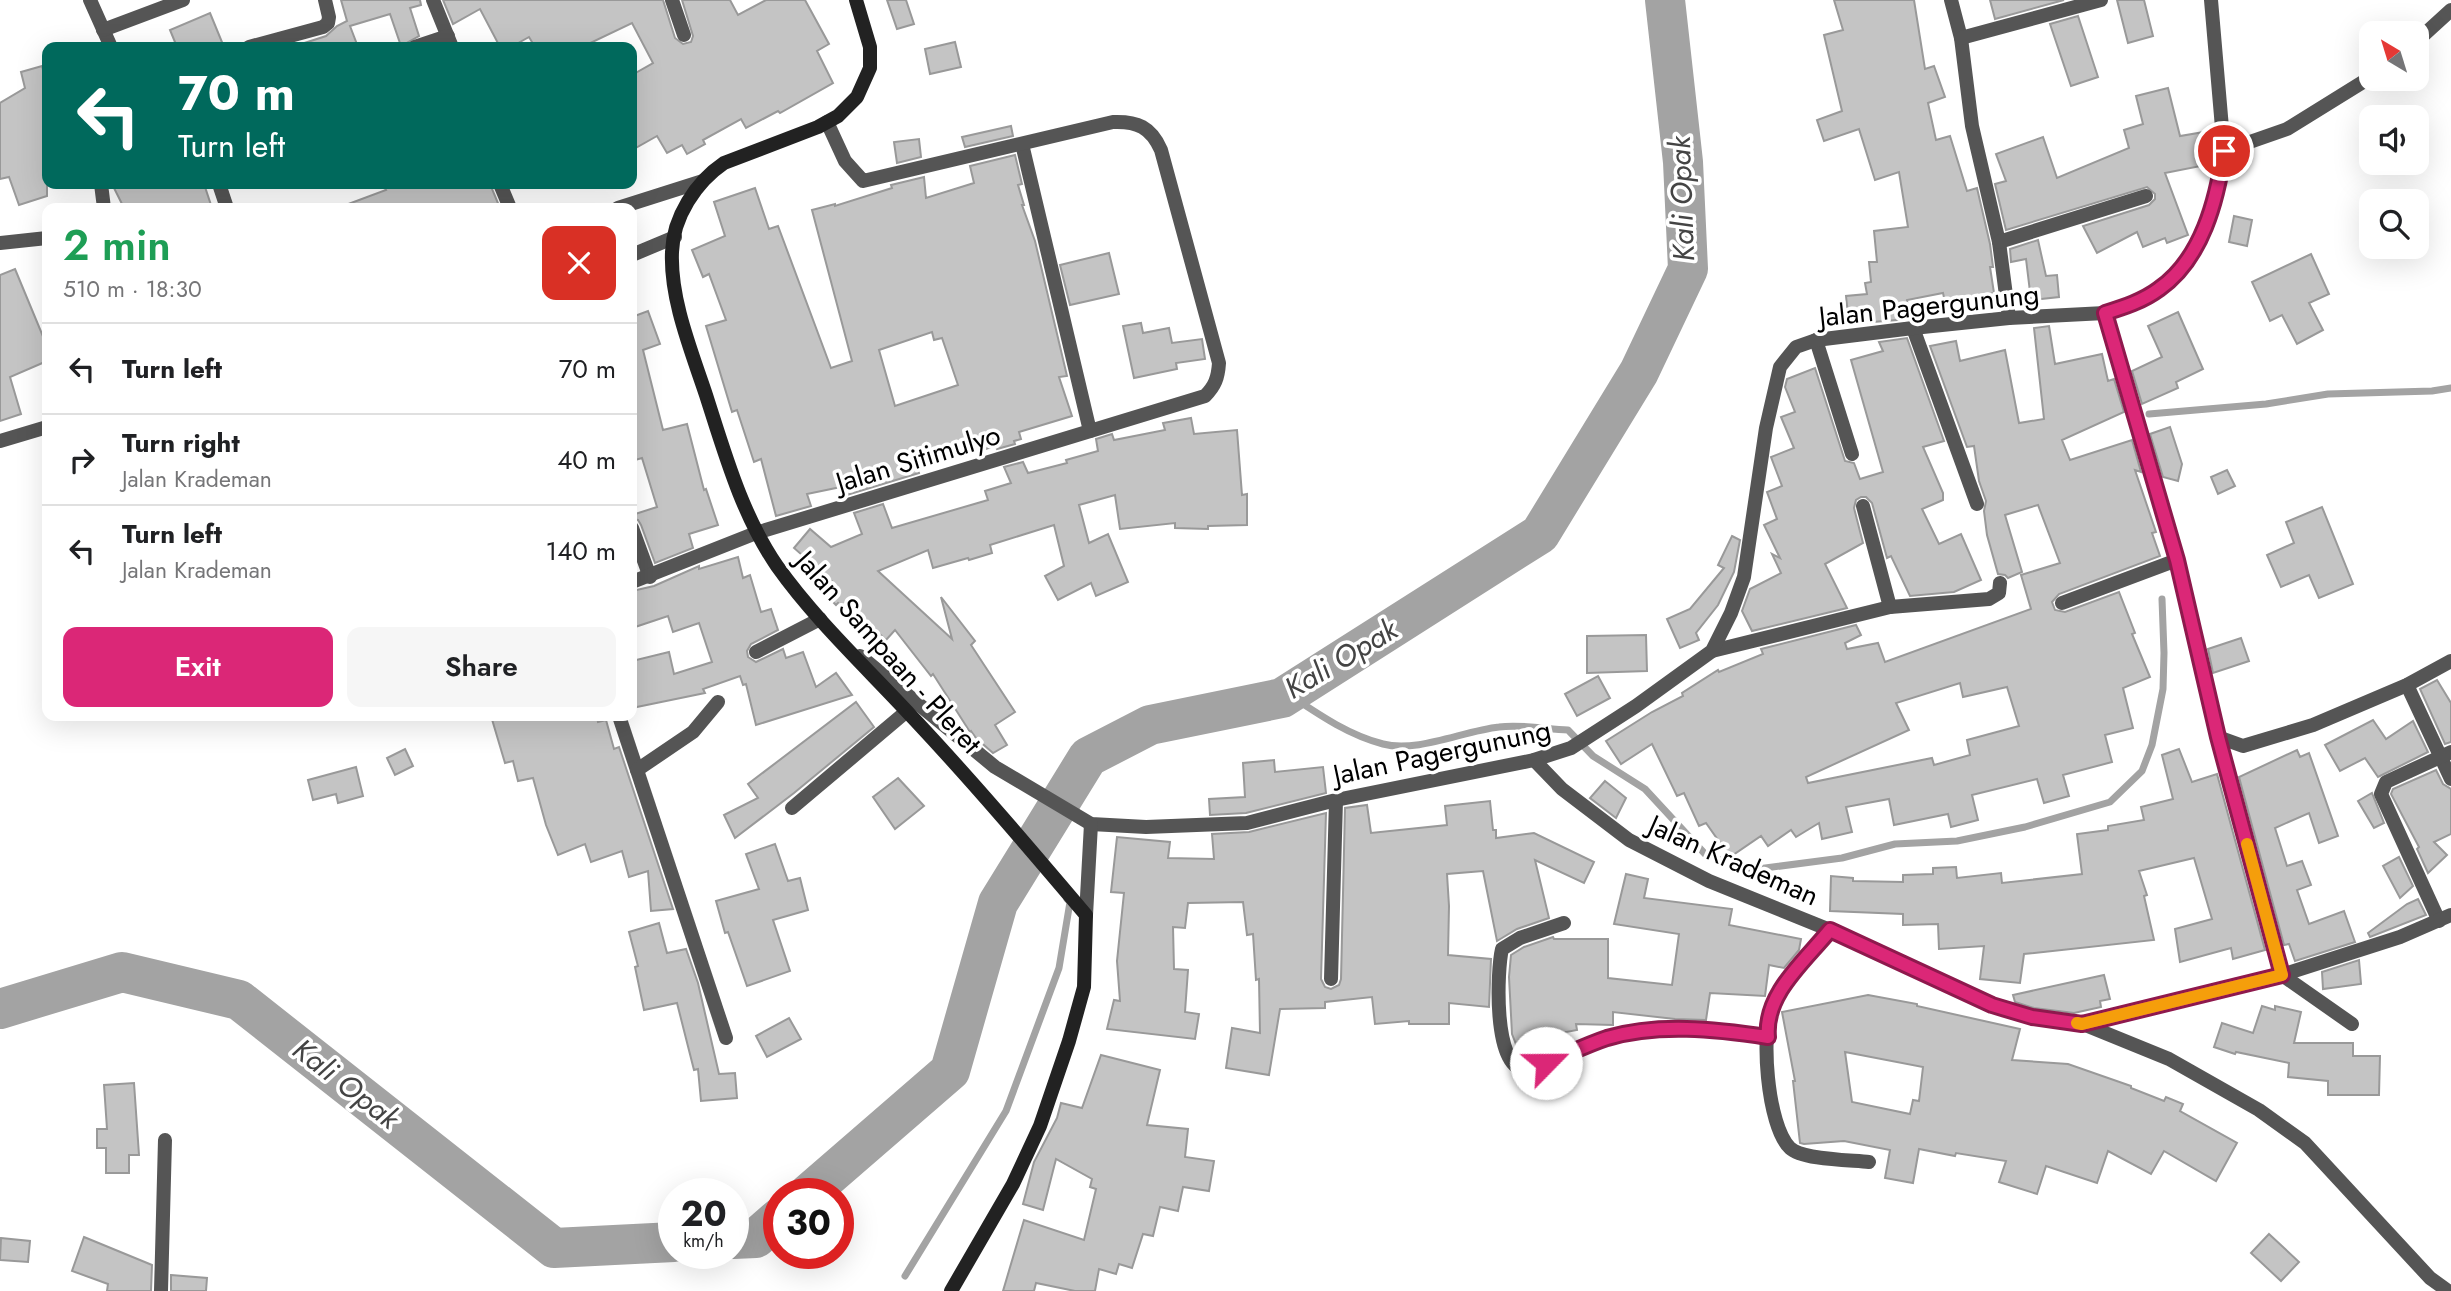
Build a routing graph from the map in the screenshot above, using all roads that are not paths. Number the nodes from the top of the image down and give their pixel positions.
1 (90, 0) edge
2 (183, 0) edge
3 (325, 0) edge
4 (433, 0) edge
5 (672, 0) edge
6 (856, 0) edge
7 (1951, 0) edge
8 (2101, 0) edge
9 (2211, 0) edge
10 (2080, 2) edge
11 (2451, 10) edge
12 (103, 30) junction
13 (2429, 30) edge
14 (684, 35) dead end
15 (1961, 38) junction
16 (109, 42) edge
17 (268, 42) edge
18 (450, 42) edge
19 (2359, 84) edge
20 (827, 122) junction
21 (1022, 144) junction
22 (2224, 151) junction
23 (703, 181) junction
24 (2146, 196) dead end
25 (634, 203) edge
26 (675, 237) junction
27 (42, 239) edge
28 (1999, 242) junction
29 (0, 243) edge
30 (637, 253) edge
31 (2105, 313) junction
32 (2009, 318) junction
33 (1913, 328) junction
34 (1816, 340) junction
35 (42, 428) edge
36 (1090, 431) junction
37 (0, 441) edge
38 (1852, 454) dead end
39 (1976, 504) dead end
40 (1863, 506) dead end
41 (756, 533) junction
42 (637, 542) edge
43 (2177, 560) junction
44 (650, 577) junction
45 (637, 581) edge
46 (2000, 583) dead end
47 (2062, 603) dead end
48 (1890, 607) junction
49 (820, 619) junction
50 (845, 644) junction
51 (1712, 651) junction
52 (756, 652) dead end
53 (2451, 661) edge
54 (2407, 685) junction
55 (718, 702) dead end
56 (907, 711) junction
57 (621, 721) edge
58 (2218, 737) junction
59 (2446, 754) edge
60 (1534, 760) junction
61 (637, 770) junction
62 (2451, 779) edge
63 (1336, 800) junction
64 (792, 808) dead end
65 (1091, 824) junction
66 (1086, 915) junction
67 (2445, 918) edge
68 (1564, 923) dead end
69 (1830, 930) junction
70 (2282, 975) junction
71 (1331, 979) dead end
72 (2082, 1024) junction
73 (2352, 1024) dead end
74 (1768, 1037) junction
75 (726, 1038) dead end
76 (165, 1140) dead end
77 (1869, 1162) dead end
78 (161, 1291) edge
79 (951, 1291) edge
80 (2448, 1291) edge

1 - 12 street
2 - 12 street
3 - 17 street
4 - 18 street
5 - 14 street
6 - 20 main road, Jalan Sampaan - Pleret
7 - 15 street
8 - 10 street
9 - 22 street, Jalan Pagergunung
10 - 15 street
11 - 13 street
12 - 16 street
15 - 28 street
19 - 22 street
20 - 21 street
20 - 23 main road, Jalan Sampaan - Pleret
21 - 36 street
21 - 36 street, Jalan Sitimulyo
22 - 31 street, Jalan Pagergunung
23 - 25 street
23 - 26 main road, Jalan Sampaan - Pleret
24 - 28 street
26 - 30 street
26 - 41 main road, Jalan Sampaan - Pleret
27 - 29 street
28 - 32 street
31 - 32 street, Jalan Pagergunung
31 - 43 street
32 - 33 street, Jalan Pagergunung
33 - 34 street, Jalan Pagergunung
33 - 39 street
34 - 38 street
34 - 51 street, Jalan Pagergunung
35 - 37 street
36 - 41 street, Jalan Sitimulyo
40 - 48 street
41 - 44 street, Jalan Sitimulyo
41 - 49 main road, Jalan Sampaan - Pleret
42 - 44 street
43 - 47 street
43 - 58 street
44 - 45 street, Jalan Sitimulyo
46 - 48 street
48 - 51 street
49 - 50 main road, Jalan Sampaan - Pleret
49 - 52 street
50 - 56 main road, Jalan Sampaan - Pleret
50 - 65 street, Jalan Pagergunung
51 - 60 street, Jalan Pagergunung
53 - 54 street
54 - 58 street
54 - 59 street
55 - 61 street
56 - 64 street
56 - 66 main road, Jalan Sampaan - Pleret
57 - 61 street
58 - 70 street
59 - 62 street
59 - 67 street
60 - 63 street, Jalan Pagergunung
60 - 69 street, Jalan Krademan
61 - 75 street
63 - 65 street, Jalan Pagergunung
63 - 71 street
65 - 66 street
66 - 79 main road
67 - 70 street, Jalan Krademan
68 - 74 street
69 - 72 street, Jalan Krademan
69 - 74 street
70 - 72 street, Jalan Krademan
70 - 73 street
72 - 80 street
74 - 77 street
76 - 78 street

